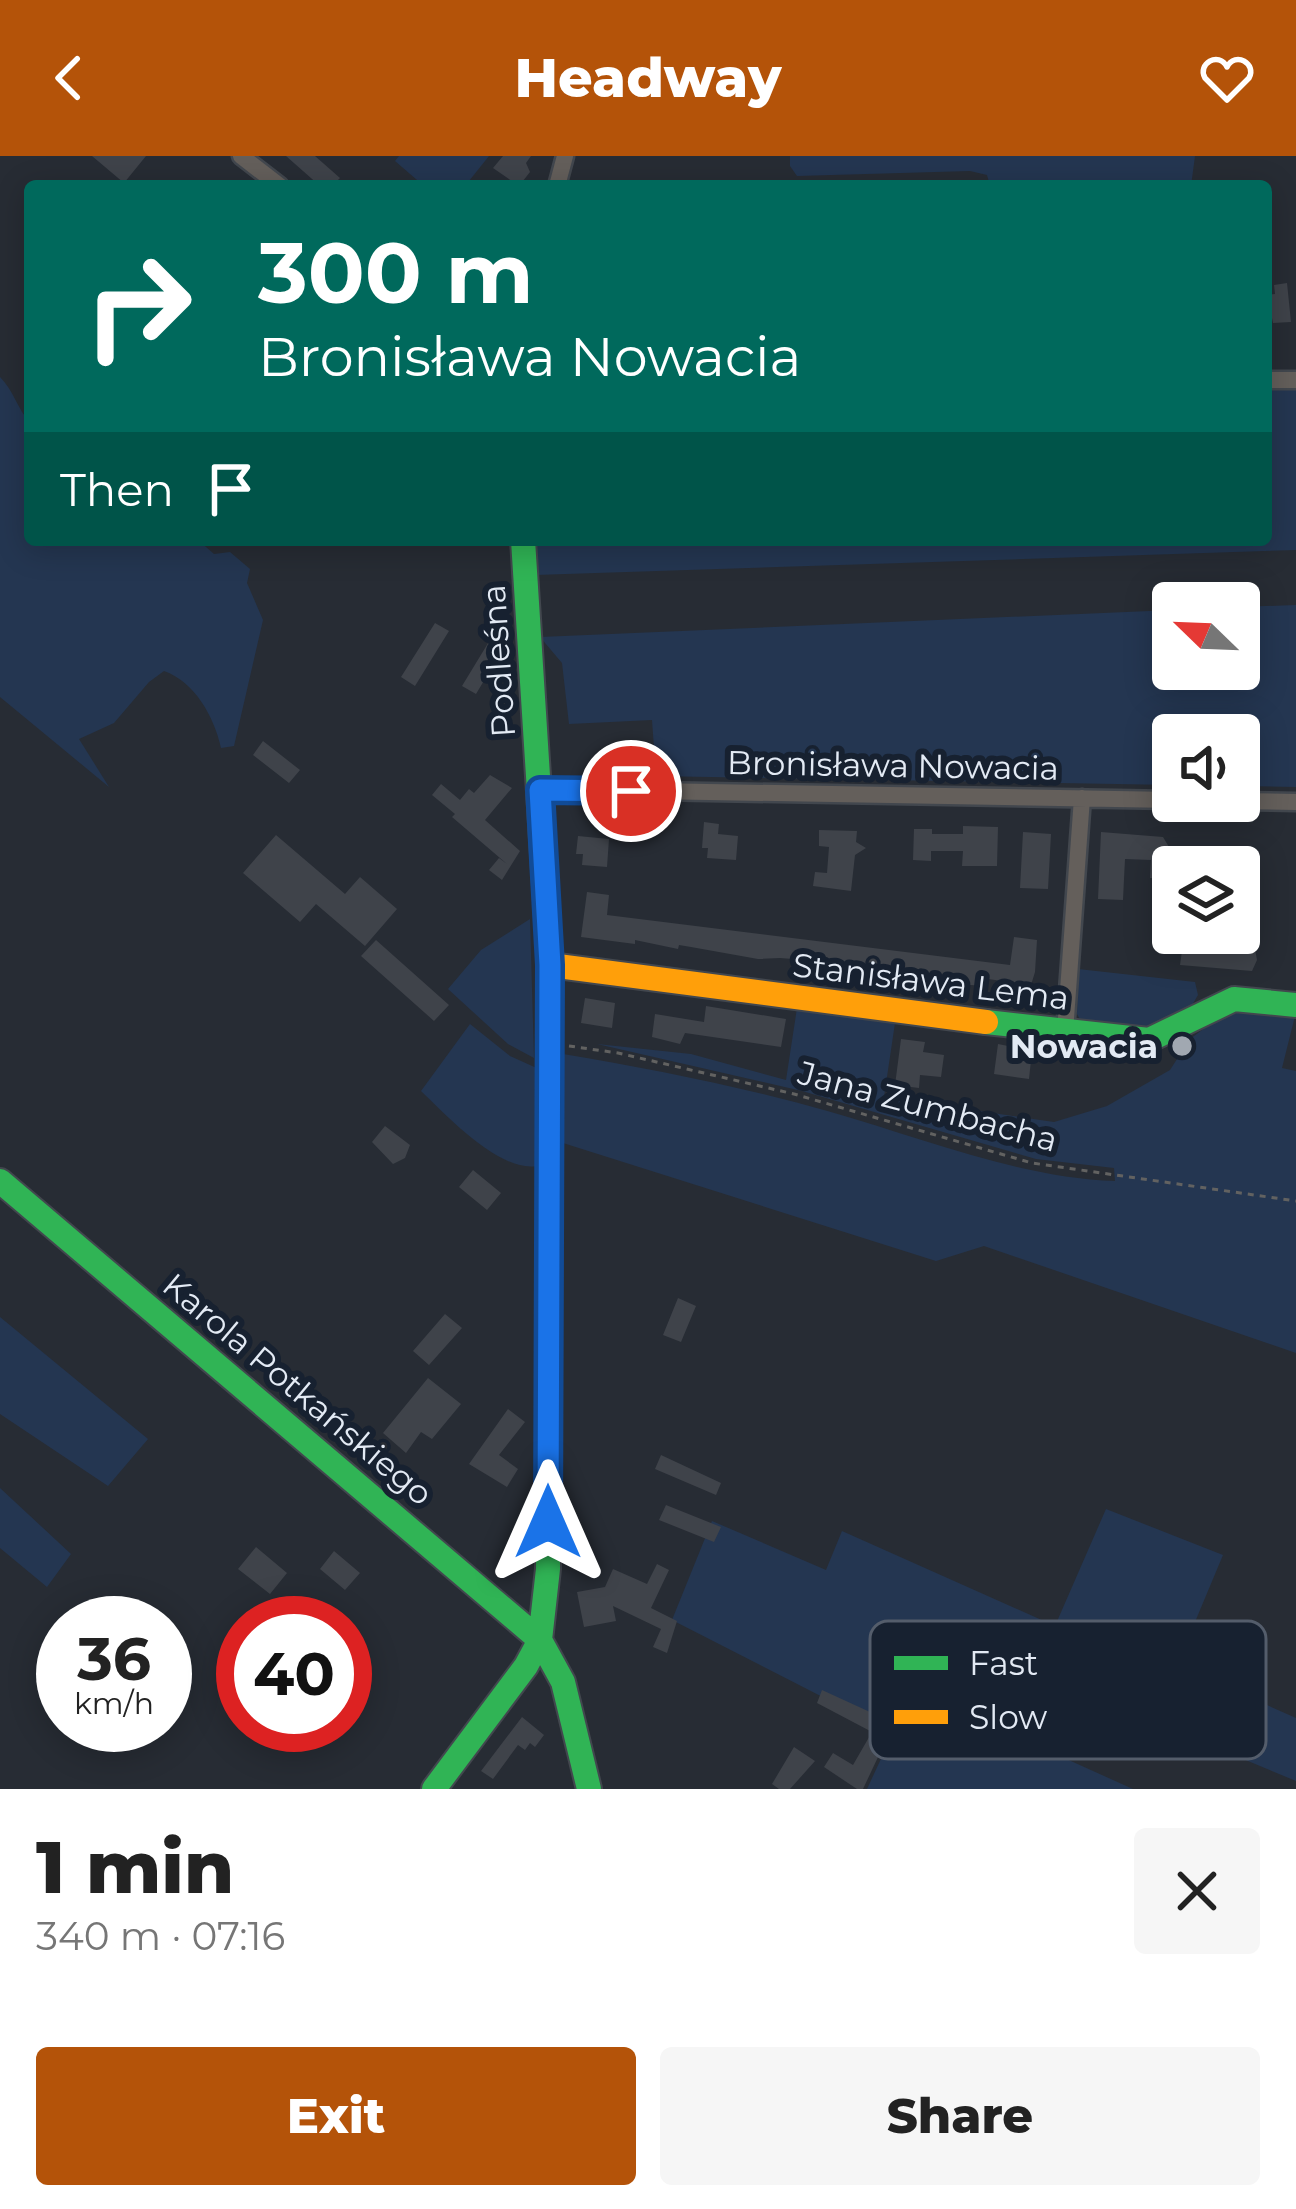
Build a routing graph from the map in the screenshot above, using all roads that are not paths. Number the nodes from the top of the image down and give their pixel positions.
1 (241, 156) edge
2 (272, 180) edge
3 (523, 546) edge
4 (540, 790) junction
5 (1082, 797) junction
6 (1152, 799) edge
7 (1260, 801) edge
8 (1296, 802) edge
9 (550, 965) junction
10 (1296, 1005) edge
11 (1065, 1032) junction
12 (0, 1181) edge
13 (540, 1640) junction
14 (434, 1789) edge
15 (589, 1789) edge

1 - 2 street
3 - 4 street, Podleśna
4 - 5 street, Bronisława Nowacia
4 - 9 street, Podleśna
5 - 6 street, Bronisława Nowacia
5 - 11 street
7 - 8 street
9 - 11 street, Stanisława Lema
9 - 13 street, Podleśna
10 - 11 street, Stanisława Lema
12 - 13 street, Karola Potkańskiego
13 - 14 street
13 - 15 street, Karola Potkańskiego

